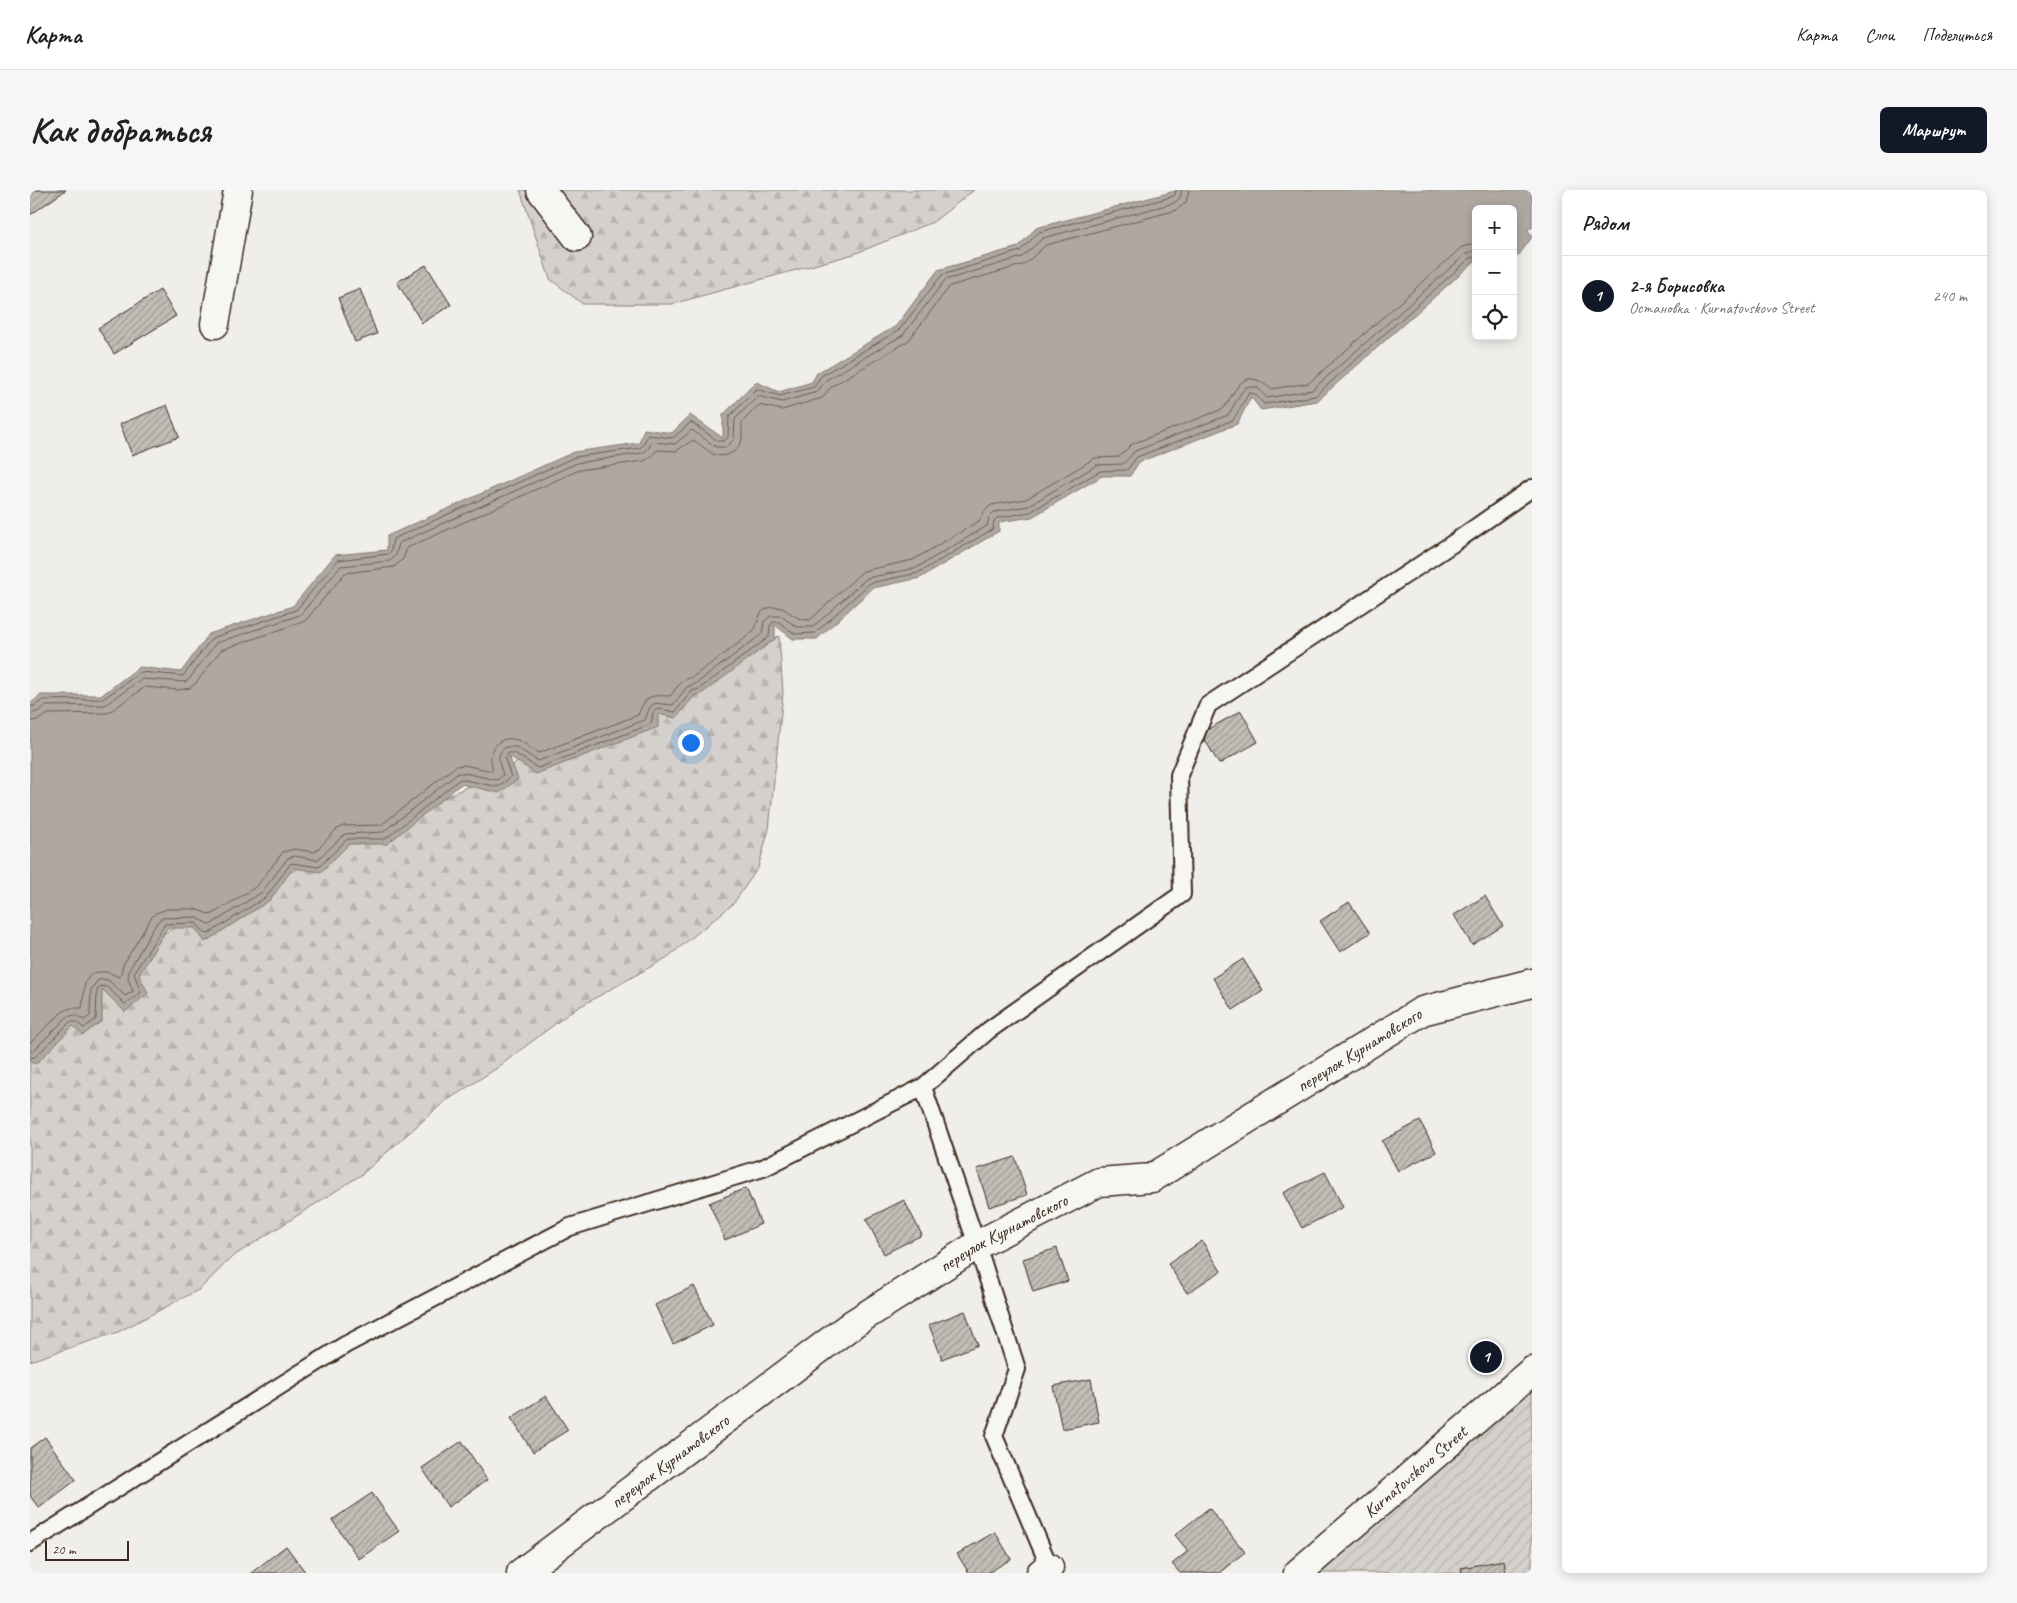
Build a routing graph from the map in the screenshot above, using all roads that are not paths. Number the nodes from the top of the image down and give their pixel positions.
1 (238, 190) edge
2 (541, 190) edge
3 (577, 237) dead end
4 (215, 324) dead end
5 (1532, 488) edge
6 (1532, 983) edge
7 (923, 1087) junction
8 (977, 1245) junction
9 (1532, 1371) edge
10 (30, 1544) edge
11 (1047, 1571) edge
12 (521, 1573) edge
13 (1298, 1573) edge

1 - 4 street
2 - 3 street
5 - 7 lane
6 - 8 street, переулок Курнатовского
7 - 8 lane
7 - 10 lane
8 - 11 lane
8 - 12 street, переулок Курнатовского
9 - 13 street, Kurnatovskovo Street

